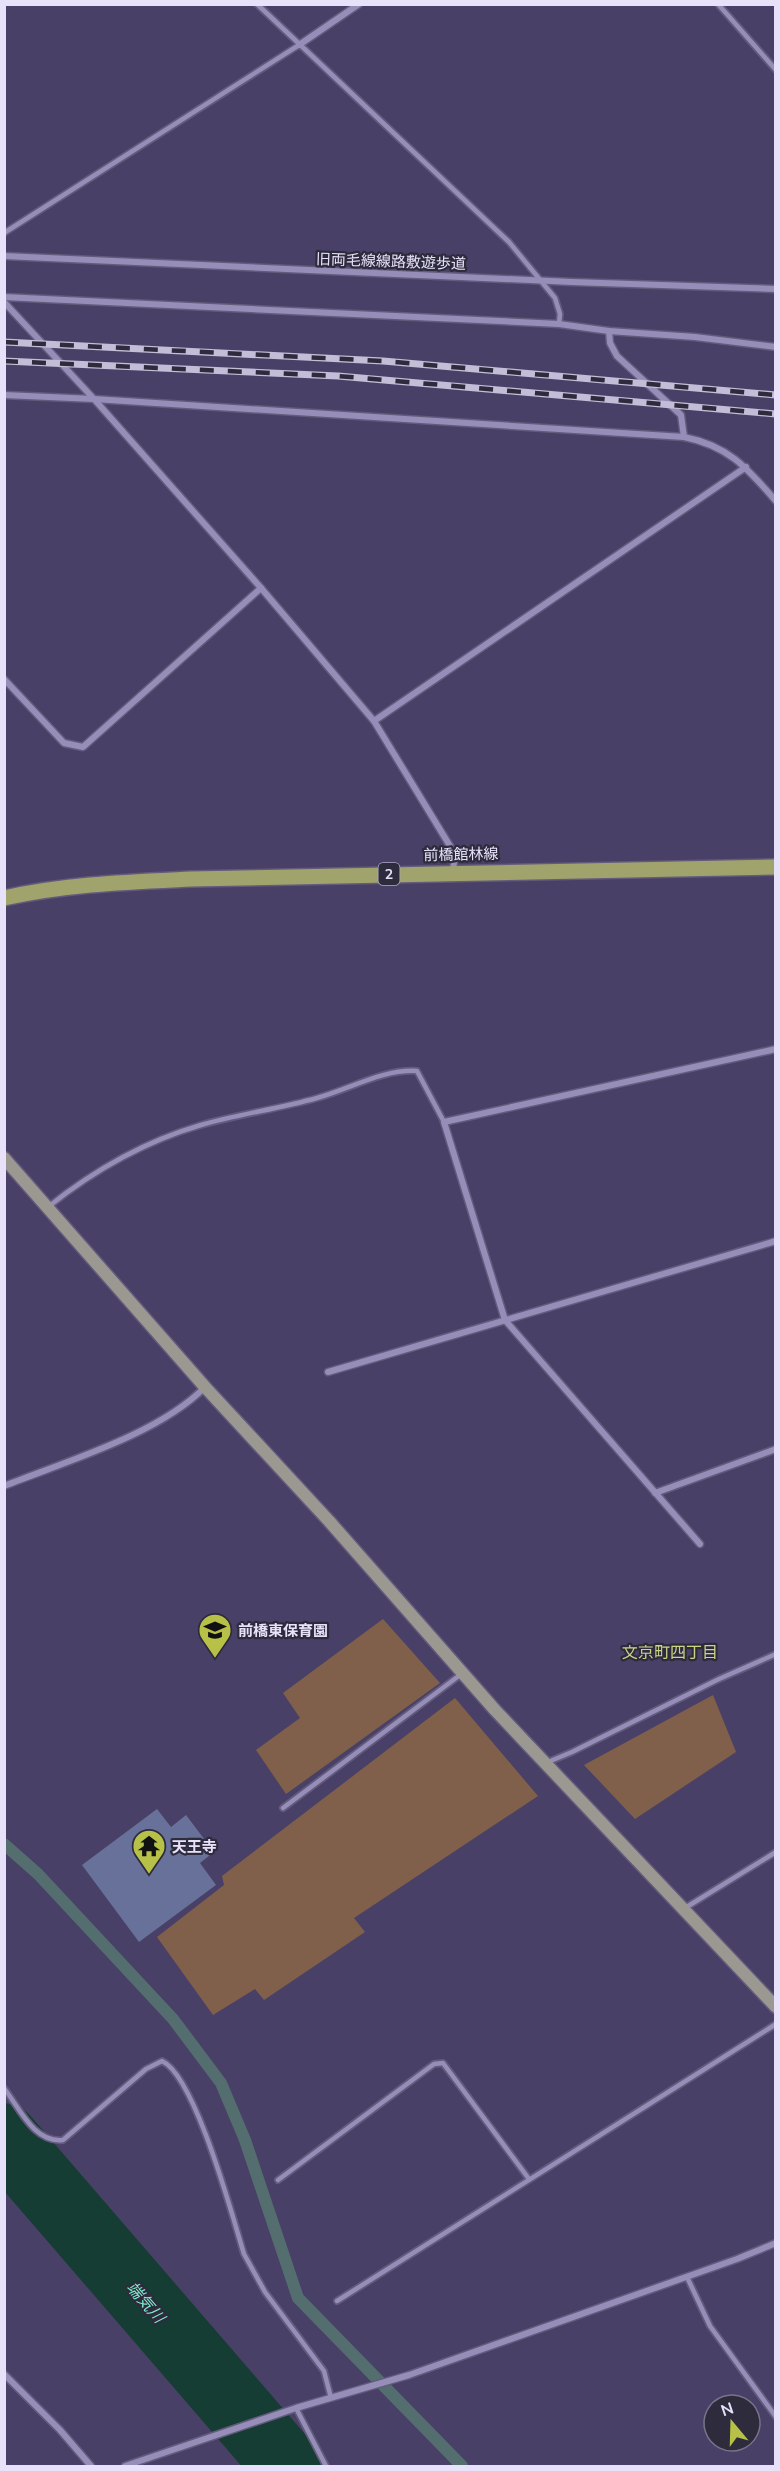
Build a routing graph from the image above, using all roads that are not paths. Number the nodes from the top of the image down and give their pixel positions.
1 (257, 4) edge
2 (359, 4) edge
3 (718, 4) edge
4 (299, 45) junction
5 (776, 70) edge
6 (4, 233) edge
7 (4, 256) edge
8 (776, 289) edge
9 (4, 297) edge
10 (4, 302) edge
11 (560, 324) junction
12 (609, 331) junction
13 (776, 348) edge
14 (4, 395) edge
15 (94, 399) junction
16 (684, 437) junction
17 (746, 467) junction
18 (776, 501) edge
19 (261, 588) junction
20 (4, 679) edge
21 (374, 721) junction
22 (776, 867) edge
23 (453, 872) junction
24 (4, 898) edge
25 (776, 1049) edge
26 (444, 1122) junction
27 (4, 1158) edge
28 (47, 1208) junction
29 (776, 1241) edge
30 (505, 1320) junction
31 (328, 1372) dead end
32 (205, 1387) junction
33 (776, 1449) edge
34 (4, 1486) edge
35 (655, 1493) junction
36 (700, 1544) dead end
37 (776, 1654) edge
38 (463, 1673) junction
39 (545, 1763) junction
40 (283, 1808) dead end
41 (776, 1852) edge
42 (683, 1910) junction
43 (776, 2007) edge
44 (776, 2024) edge
45 (4, 2088) edge
46 (529, 2179) junction
47 (278, 2180) dead end
48 (776, 2243) edge
49 (687, 2277) junction
50 (337, 2301) dead end
51 (4, 2374) edge
52 (331, 2398) junction
53 (296, 2408) junction
54 (776, 2417) edge
55 (91, 2466) edge
56 (125, 2466) edge
57 (326, 2466) edge

1 - 4 lane
2 - 4 street
3 - 5 lane
4 - 6 lane
4 - 11 lane
7 - 8 street, 旧両毛線線路敷遊歩道
9 - 11 street
10 - 15 street
11 - 12 street
12 - 13 street
12 - 16 street
14 - 15 street
15 - 16 street
15 - 19 street
16 - 17 street
17 - 18 street
17 - 21 street
19 - 20 street
19 - 21 street
21 - 23 street
22 - 23 main road, 前橋館林線 / 2
23 - 24 main road, 前橋館林線 / 2
25 - 26 street
26 - 28 lane
26 - 30 street
27 - 28 street
28 - 32 street
29 - 30 street
30 - 31 street
30 - 35 street
32 - 34 street
32 - 38 street
33 - 35 street
35 - 36 street
37 - 39 lane
38 - 39 street
38 - 40 lane
39 - 42 street
41 - 42 lane
42 - 43 street
44 - 46 lane
45 - 52 lane
46 - 47 lane
46 - 50 lane
48 - 49 street
49 - 52 street
49 - 54 lane
51 - 55 street
52 - 53 street
53 - 56 street
53 - 57 lane

